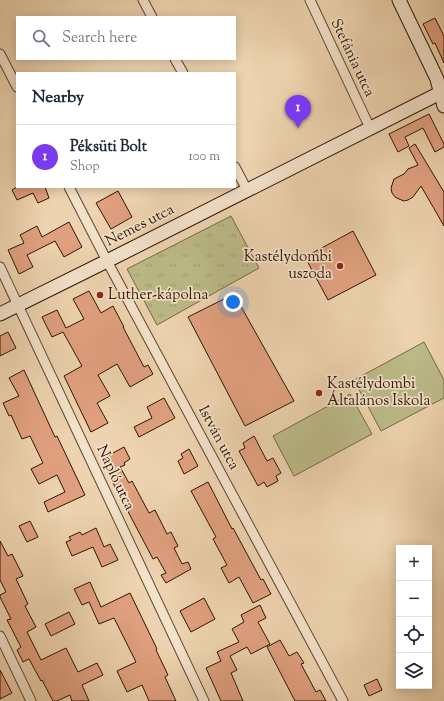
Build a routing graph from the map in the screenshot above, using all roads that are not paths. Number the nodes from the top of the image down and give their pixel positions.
1 (143, 0) edge
2 (310, 0) edge
3 (399, 0) edge
4 (151, 16) edge
5 (0, 54) edge
6 (176, 60) edge
7 (182, 72) edge
8 (16, 85) edge
9 (442, 92) edge
10 (444, 106) edge
11 (370, 128) junction
12 (236, 169) edge
13 (70, 188) edge
14 (248, 190) junction
15 (107, 261) junction
16 (0, 267) edge
17 (18, 305) junction
18 (0, 314) edge
19 (0, 636) edge
20 (31, 701) edge
21 (204, 701) edge
22 (343, 701) edge

1 - 4 street
2 - 11 street, Stefánia utca
3 - 9 street
5 - 8 street
6 - 7 street
9 - 10 street
9 - 11 street, Nemes utca
11 - 14 street, Nemes utca
12 - 14 street
13 - 15 street, István utca
14 - 15 street, Nemes utca
15 - 17 street, Nemes utca
15 - 22 street, István utca
16 - 17 street, Napló utca
17 - 18 street, Nemes utca
17 - 21 street, Napló utca
19 - 20 street

